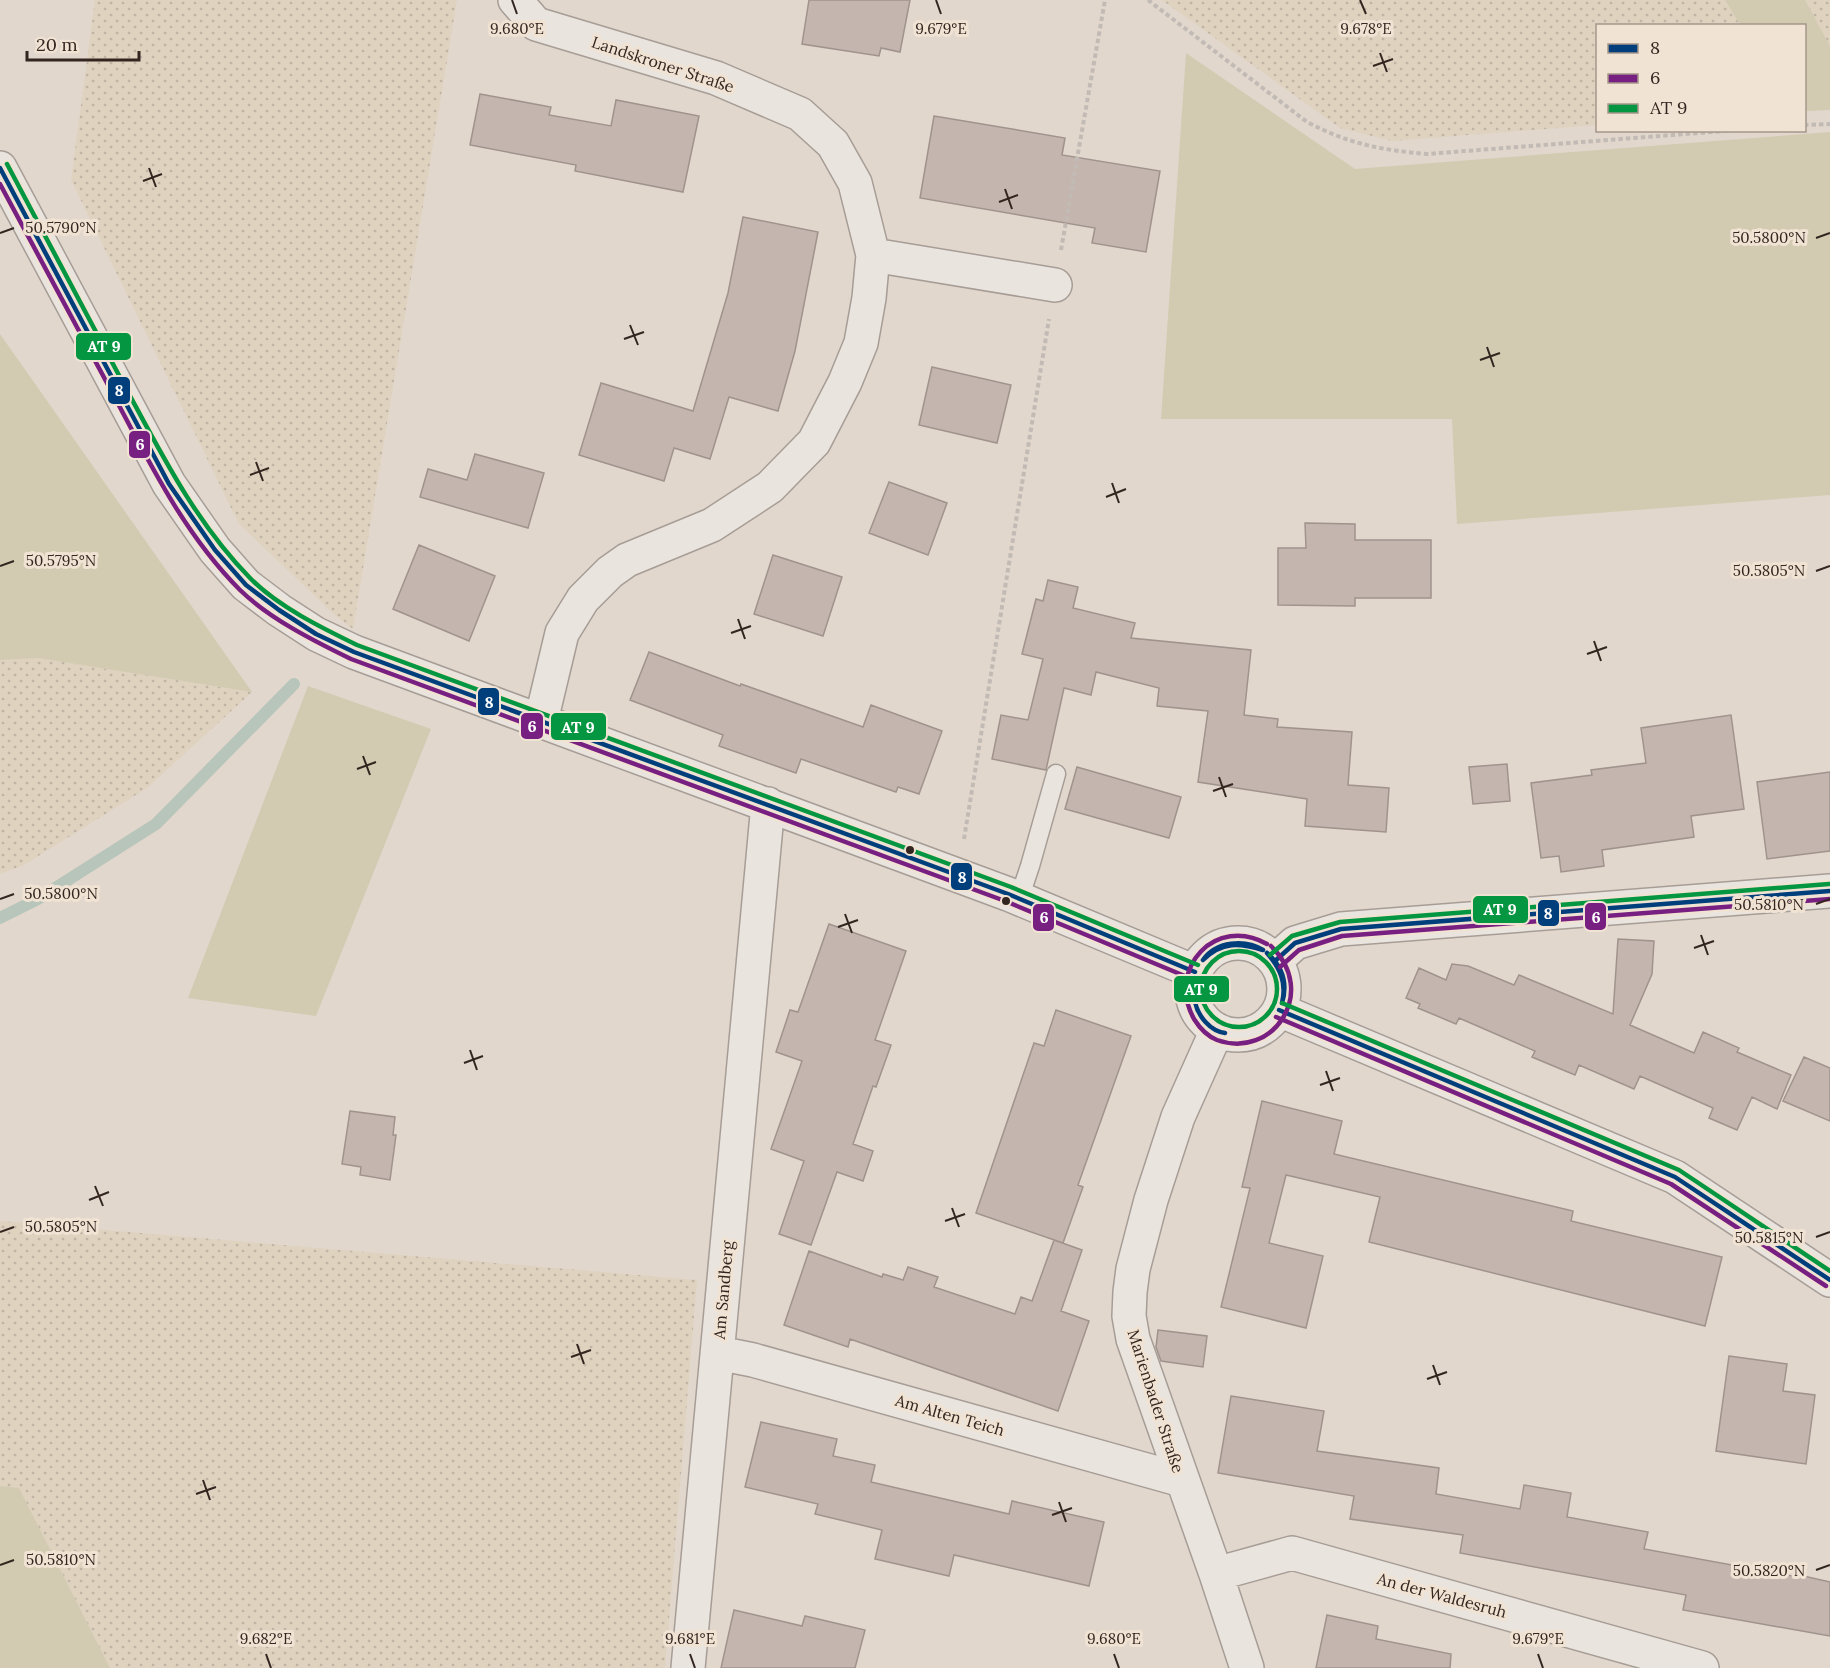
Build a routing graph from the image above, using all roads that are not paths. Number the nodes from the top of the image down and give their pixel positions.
1 (515, 0) edge
2 (0, 168) edge
3 (873, 255) junction
4 (1054, 285) road end
5 (542, 721) junction
6 (1056, 774) dead end
7 (768, 804) junction
8 (1830, 891) edge
9 (1019, 898) junction
10 (1275, 961) junction
11 (1195, 972) junction
12 (1279, 1010) junction
13 (1217, 1030) junction
14 (1830, 1281) edge
15 (718, 1353) junction
16 (1182, 1480) junction
17 (1216, 1574) junction
18 (688, 1668) edge
19 (1247, 1668) edge
20 (1702, 1668) edge

1 - 3 street, Landskroner Straße
2 - 5 street
3 - 4 street
3 - 5 street, Landskroner Straße
5 - 7 street
6 - 9 lane
7 - 9 street
7 - 15 street, Am Sandberg
8 - 10 street
9 - 11 street
10 - 11 street
10 - 12 street
11 - 13 street
12 - 13 street
12 - 14 street
13 - 16 street, Marienbader Straße
15 - 16 street, Am Alten Teich
15 - 18 street, Am Sandberg
16 - 17 street, Marienbader Straße
17 - 19 street, Marienbader Straße
17 - 20 street, An der Waldesruh

